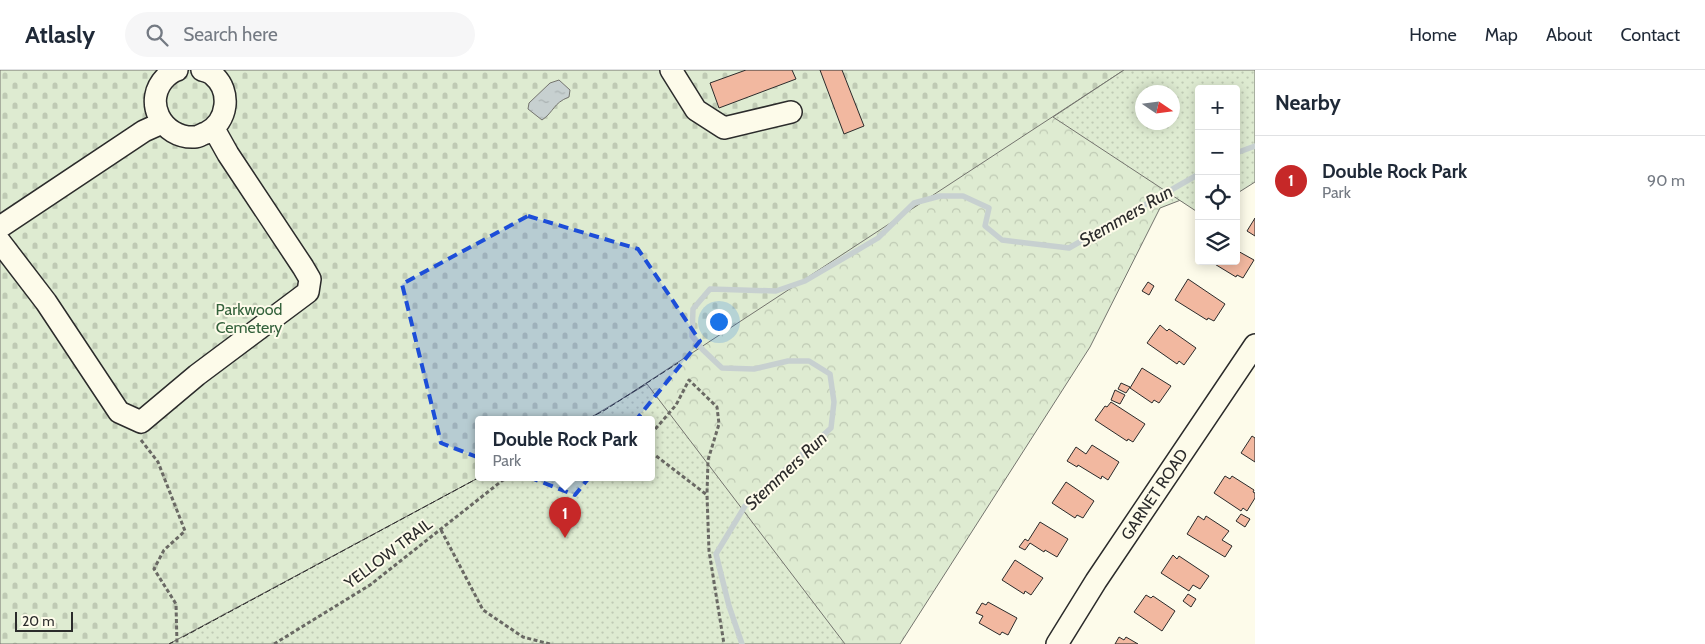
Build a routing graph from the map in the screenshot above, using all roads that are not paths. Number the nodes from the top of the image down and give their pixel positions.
1 (175, 70) edge
2 (202, 70) edge
3 (671, 70) edge
4 (791, 112) dead end
5 (162, 123) junction
6 (214, 129) junction
7 (0, 227) edge
8 (0, 242) edge
9 (1255, 345) edge
10 (1057, 644) edge

1 - 5 street
2 - 6 street
3 - 4 street
5 - 6 street
5 - 7 street
6 - 8 street
9 - 10 street, GARNET ROAD

